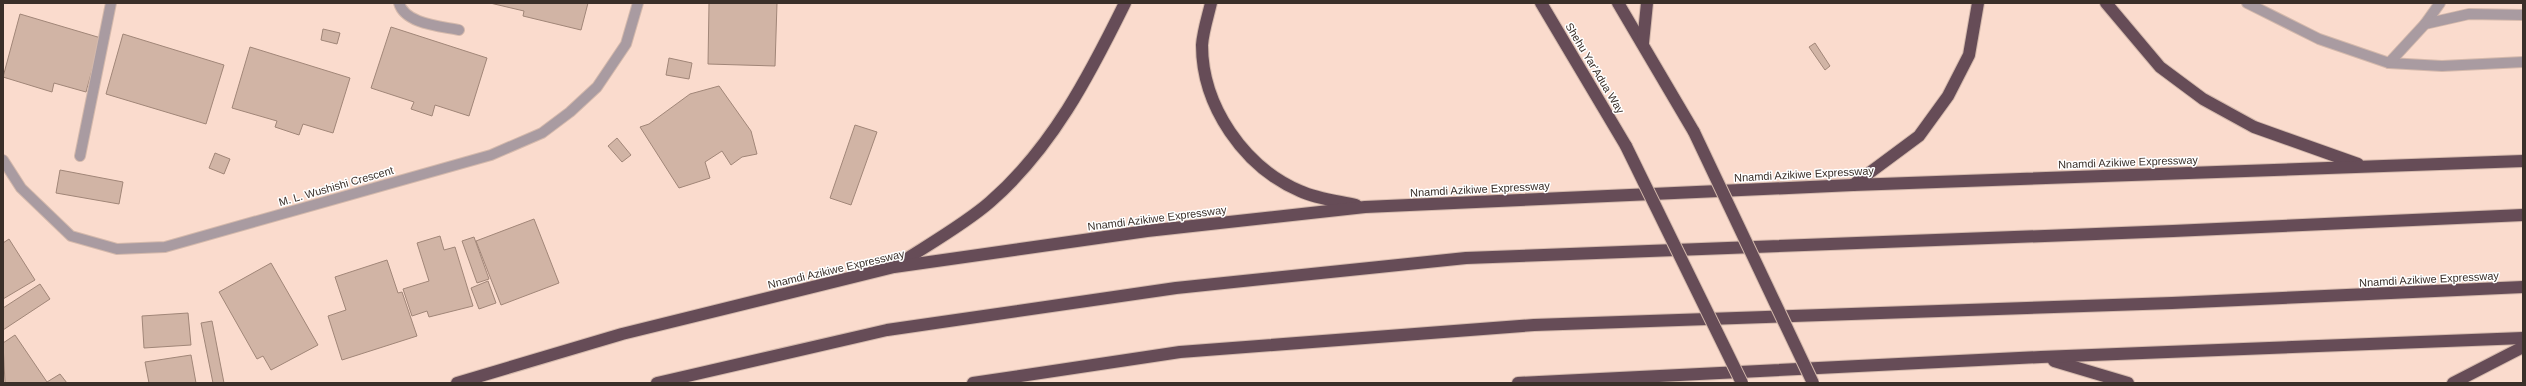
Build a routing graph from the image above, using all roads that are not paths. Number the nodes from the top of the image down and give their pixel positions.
1 (111, 3) edge
2 (399, 3) edge
3 (638, 3) edge
4 (1125, 3) edge
5 (1211, 3) edge
6 (1541, 3) edge
7 (1618, 3) edge
8 (1647, 3) edge
9 (1978, 3) edge
10 (2106, 3) edge
11 (2247, 3) edge
12 (2440, 3) edge
13 (2523, 15) edge
14 (2425, 24) junction
15 (459, 30) dead end
16 (1643, 43) junction
17 (2523, 62) edge
18 (2389, 63) junction
19 (80, 156) dead end
20 (3, 160) edge
21 (2523, 161) edge
22 (2365, 166) junction
23 (1853, 185) junction
24 (1365, 207) junction
25 (2523, 215) edge
26 (894, 267) junction
27 (2523, 287) edge
28 (2523, 338) edge
29 (2523, 347) edge
30 (2041, 358) junction
31 (488, 372) junction
32 (1575, 381) edge
33 (457, 383) edge
34 (469, 383) edge
35 (657, 383) edge
36 (973, 383) edge
37 (1518, 383) edge
38 (1742, 383) edge
39 (1813, 383) edge
40 (2128, 383) edge
41 (2452, 383) edge

1 - 19 street
2 - 15 street
3 - 20 street, M. L. Wushishi Crescent
4 - 26 highway
5 - 24 highway
6 - 38 highway, Shehu Yar'Adua Way, bridge
7 - 16 highway
8 - 16 highway
9 - 23 highway
10 - 22 highway
11 - 18 street
12 - 14 street
13 - 14 street
14 - 18 street
16 - 39 highway, bridge
17 - 18 street
21 - 22 highway, Nnamdi Azikiwe Expressway
22 - 23 highway, Nnamdi Azikiwe Expressway
23 - 24 highway, Nnamdi Azikiwe Expressway
24 - 26 highway, Nnamdi Azikiwe Expressway
25 - 35 highway
26 - 31 highway, Nnamdi Azikiwe Expressway
27 - 36 highway, Nnamdi Azikiwe Expressway
28 - 30 highway
29 - 41 highway
30 - 32 highway
30 - 40 highway
31 - 33 highway, Nnamdi Azikiwe Expressway
31 - 34 highway
32 - 37 highway

